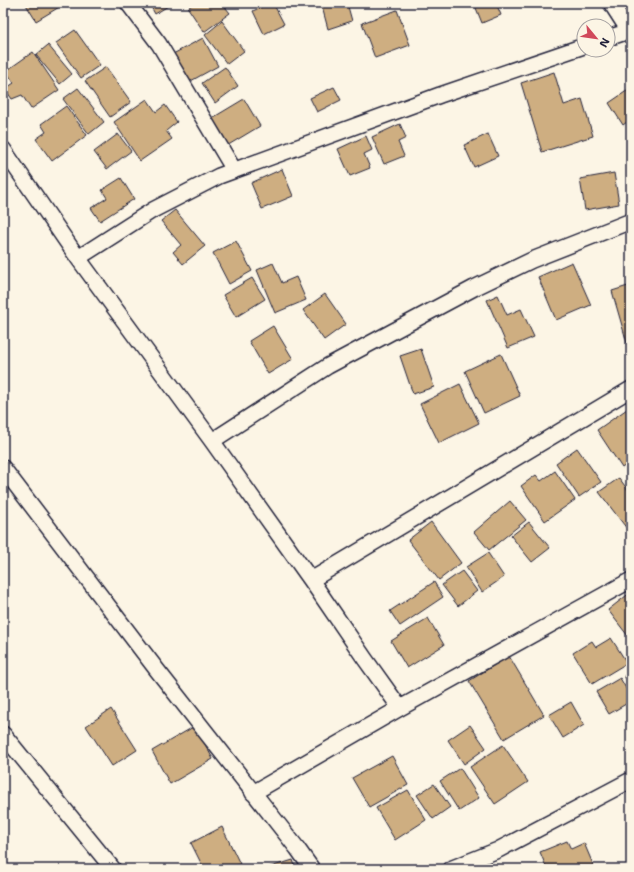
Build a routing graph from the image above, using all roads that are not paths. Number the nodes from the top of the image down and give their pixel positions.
1 (128, 3) edge
2 (611, 3) edge
3 (630, 33) edge
4 (616, 36) edge
5 (576, 49) edge
6 (3, 149) edge
7 (234, 170) junction
8 (631, 221) edge
9 (78, 258) junction
10 (631, 389) edge
11 (212, 441) junction
12 (3, 468) edge
13 (312, 580) junction
14 (631, 580) edge
15 (400, 708) junction
16 (3, 734) edge
17 (631, 780) edge
18 (253, 792) junction
19 (113, 869) edge
20 (312, 869) edge
21 (450, 869) edge

1 - 7 street
2 - 3 street
3 - 4 street
5 - 7 street
6 - 9 street
7 - 9 street
8 - 11 street
9 - 11 street
10 - 13 street
11 - 13 street
12 - 18 street
13 - 15 street
14 - 15 street
15 - 18 street
16 - 19 street
17 - 21 street
18 - 20 street

